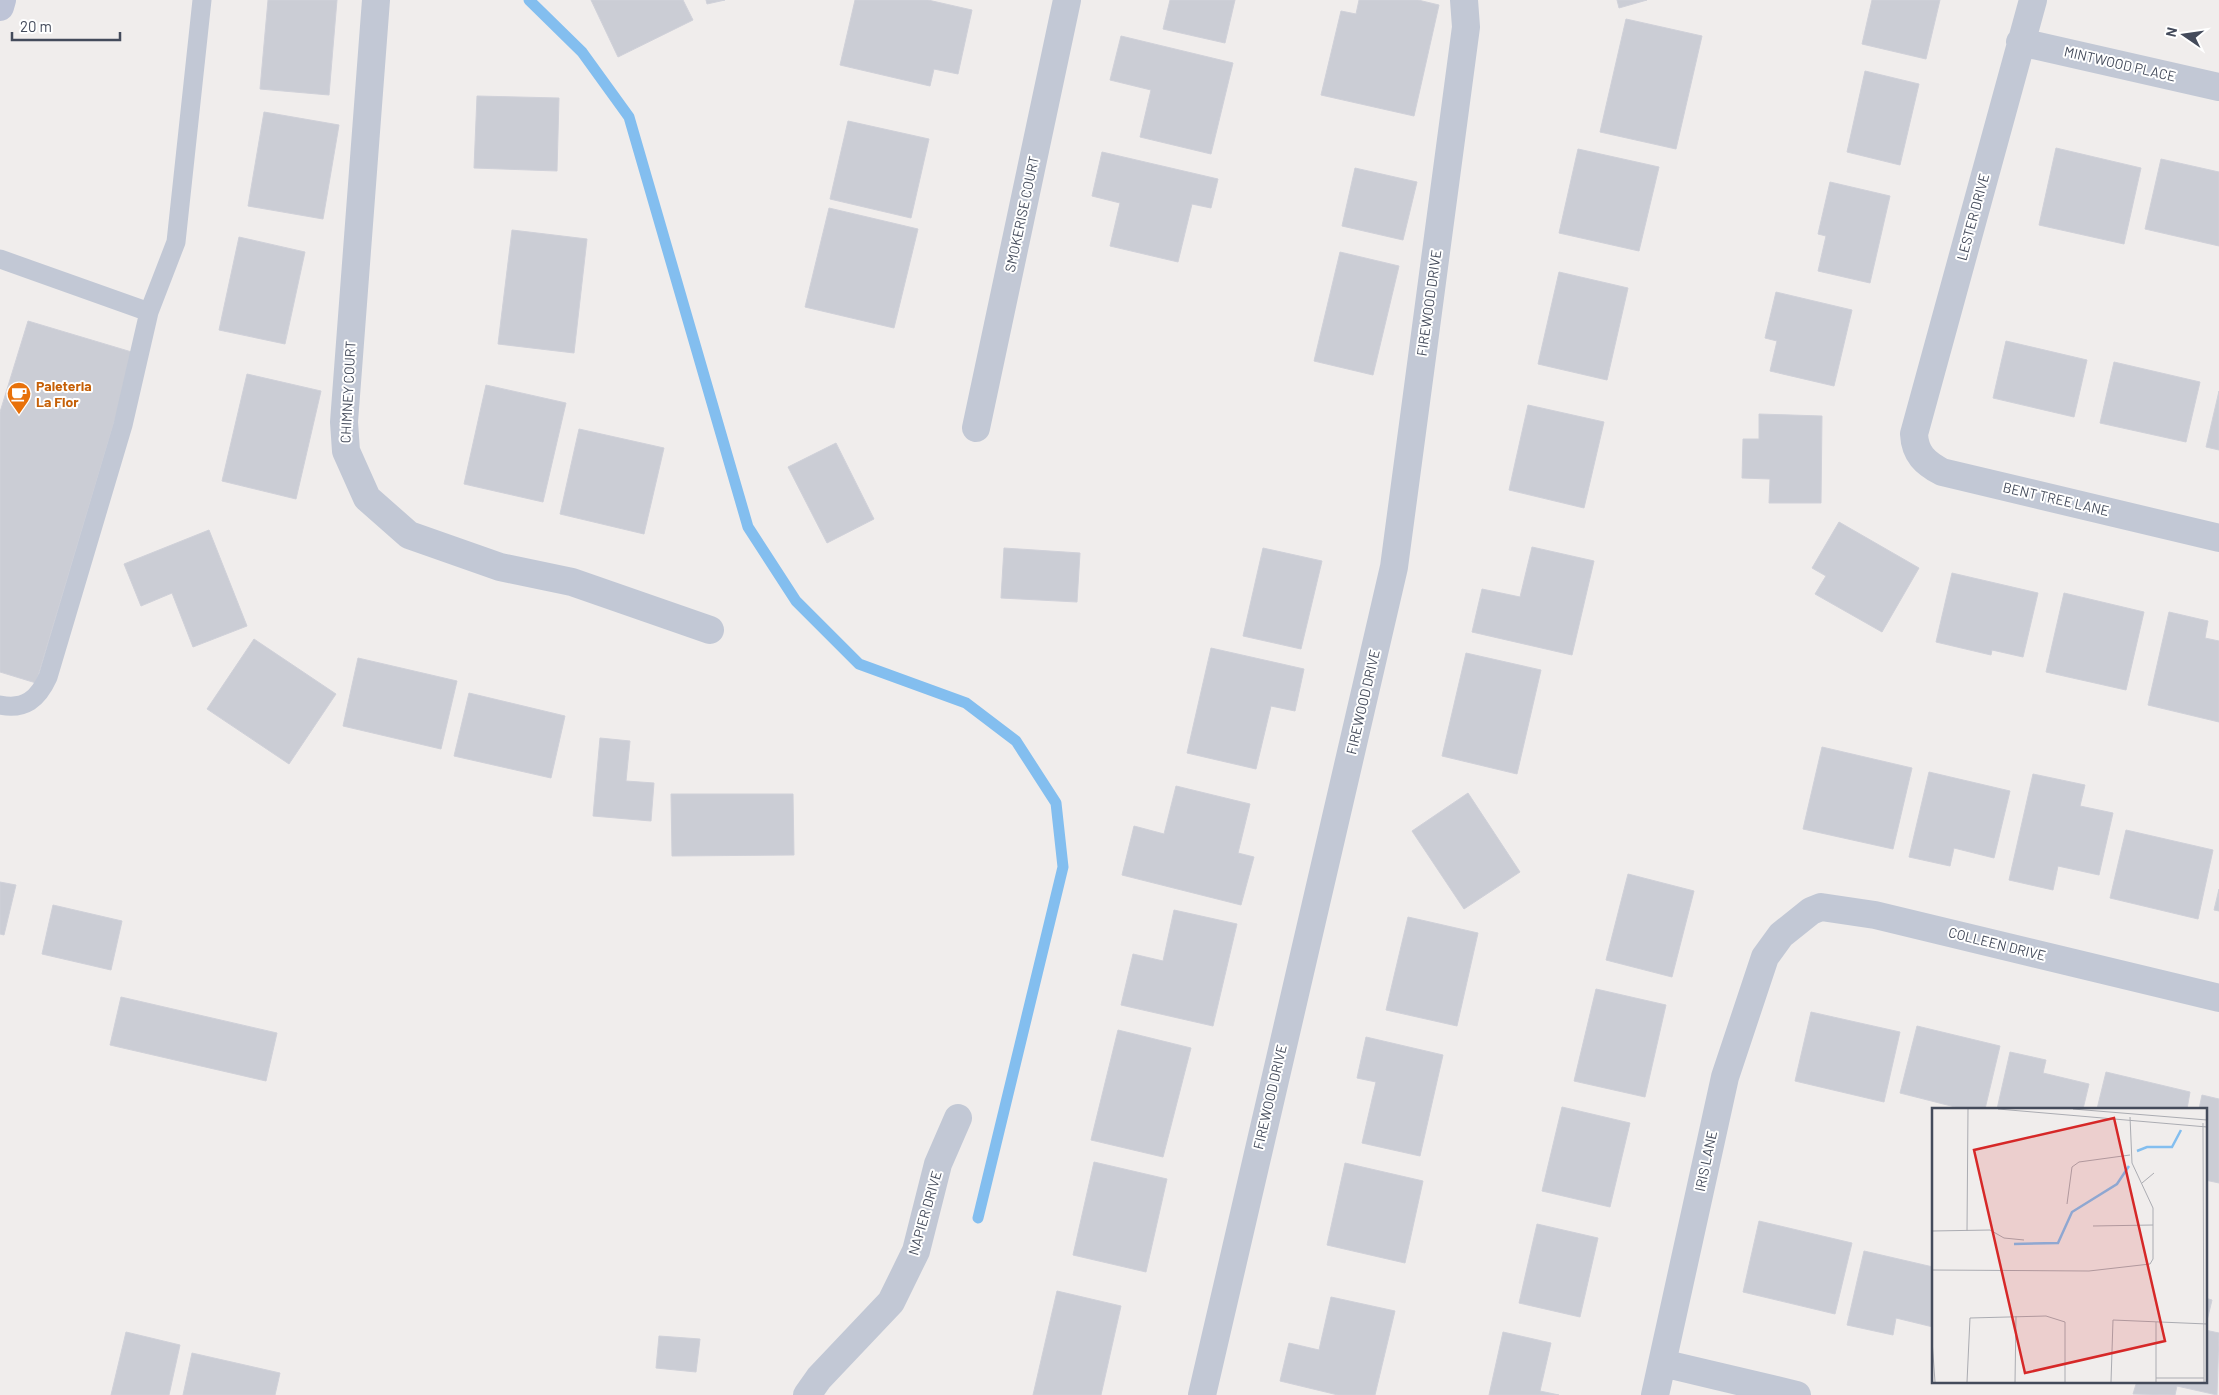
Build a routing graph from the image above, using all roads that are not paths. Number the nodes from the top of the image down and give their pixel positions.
1 (2, 0) edge
2 (202, 0) edge
3 (376, 0) edge
4 (1067, 0) edge
5 (1464, 0) edge
6 (2033, 0) edge
7 (0, 7) edge
8 (2020, 42) junction
9 (2219, 87) edge
10 (0, 259) edge
11 (149, 312) junction
12 (976, 428) dead end
13 (1914, 434) joint
14 (2219, 538) edge
15 (710, 630) dead end
16 (0, 705) edge
17 (1781, 935) joint
18 (2219, 998) edge
19 (958, 1118) dead end
20 (1662, 1363) junction
21 (807, 1395) edge
22 (1202, 1395) edge
23 (1655, 1395) edge
24 (1797, 1395) edge

1 - 7 main road
2 - 11 lane
3 - 15 street, CHIMNEY COURT
4 - 12 street, SMOKERISE COURT
5 - 22 street, FIREWOOD DRIVE
6 - 8 street, LESTER DRIVE
8 - 9 street, MINTWOOD PLACE
8 - 13 street, LESTER DRIVE
10 - 11 lane
11 - 16 lane
13 - 14 street, BENT TREE LANE
17 - 18 street, COLLEEN DRIVE
17 - 20 street, IRIS LANE
19 - 21 street, NAPIER DRIVE
20 - 23 street, IRIS LANE
20 - 24 street

